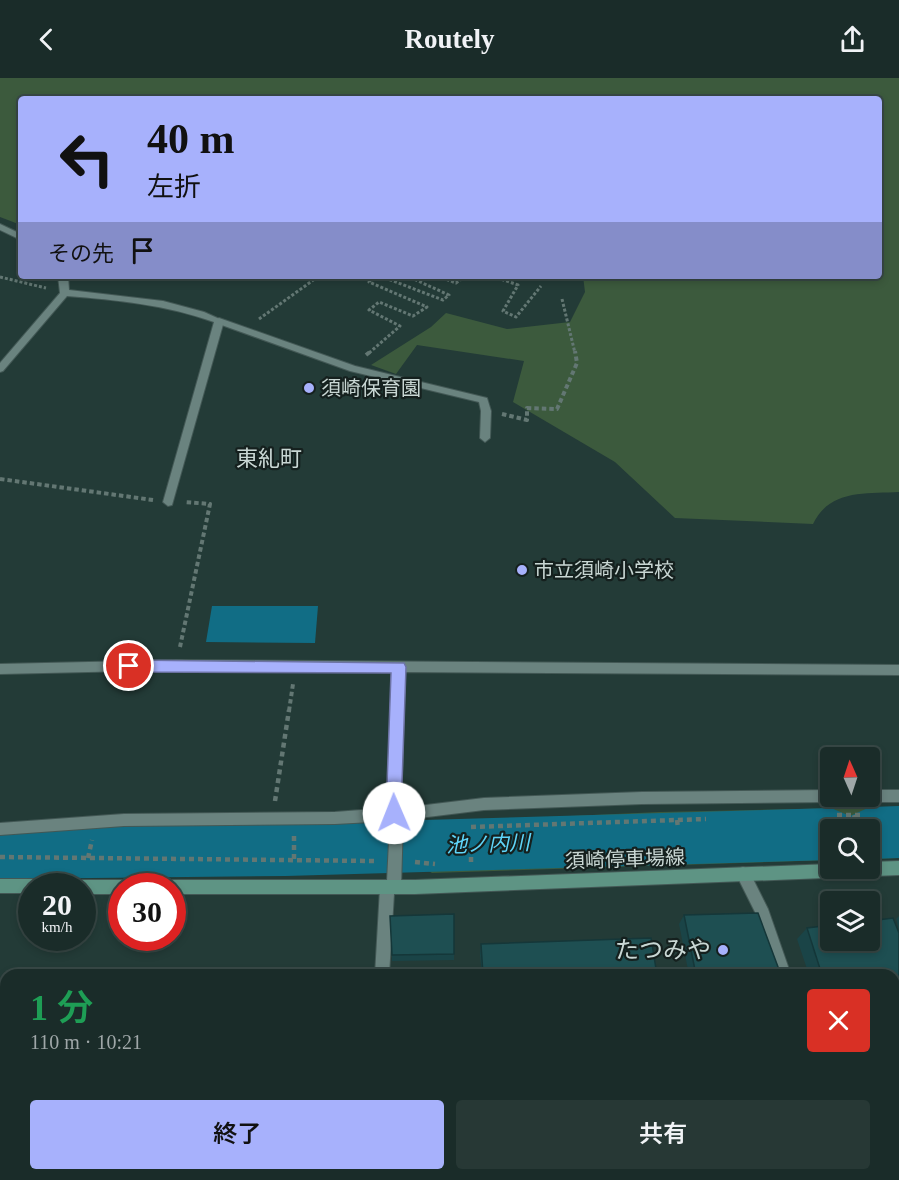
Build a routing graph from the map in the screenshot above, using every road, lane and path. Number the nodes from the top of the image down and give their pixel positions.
1 (0, 227) edge
2 (18, 236) edge
3 (0, 277) edge
4 (63, 279) edge
5 (315, 279) edge
6 (372, 279) edge
7 (388, 279) edge
8 (414, 279) edge
9 (445, 279) edge
10 (462, 279) edge
11 (501, 279) edge
12 (541, 286) dead end
13 (65, 293) junction
14 (562, 299) dead end
15 (219, 321) junction
16 (244, 329) junction
17 (358, 361) dead end
18 (0, 369) edge
19 (486, 411) junction
20 (485, 438) dead end
21 (0, 479) edge
22 (168, 502) junction
23 (177, 665) junction
24 (295, 666) junction
25 (399, 667) junction
26 (0, 669) edge
27 (899, 670) edge
28 (820, 796) edge
29 (880, 796) edge
30 (899, 796) edge
31 (865, 814) dead end
32 (854, 815) junction
33 (831, 816) dead end
34 (395, 818) junction
35 (272, 819) junction
36 (712, 819) dead end
37 (855, 819) edge
38 (677, 820) junction
39 (678, 828) dead end
40 (0, 829) edge
41 (470, 833) dead end
42 (93, 834) dead end
43 (293, 840) dead end
44 (0, 857) edge
45 (471, 857) dead end
46 (88, 858) junction
47 (294, 859) junction
48 (396, 860) junction
49 (471, 867) dead end
50 (899, 868) edge
51 (743, 874) junction
52 (0, 886) edge
53 (18, 886) edge
54 (186, 887) edge
55 (391, 888) junction
56 (383, 969) edge
57 (781, 969) edge

1 - 2 street
3 - 13 path
4 - 13 street
5 - 16 path
6 - 17 path
7 - 8 path
9 - 10 path
11 - 12 path
13 - 15 street
13 - 18 street
14 - 19 path
15 - 16 street
15 - 22 street
16 - 19 street
19 - 20 street
21 - 22 path
22 - 23 path
23 - 24 street
23 - 26 street
24 - 25 street
24 - 35 path
25 - 27 street
25 - 34 street
28 - 34 street
29 - 30 street
31 - 32 path
32 - 33 path
32 - 37 path
34 - 35 street
34 - 48 street
35 - 40 street
36 - 38 path
38 - 39 path
38 - 41 path
42 - 46 path
43 - 47 path
44 - 46 path
45 - 49 path
46 - 47 path
47 - 48 path
48 - 55 street
50 - 51 main road, 須崎停車場線
51 - 55 main road, 須崎停車場線
51 - 57 street
52 - 53 main road
54 - 55 main road, 須崎停車場線
55 - 56 street

